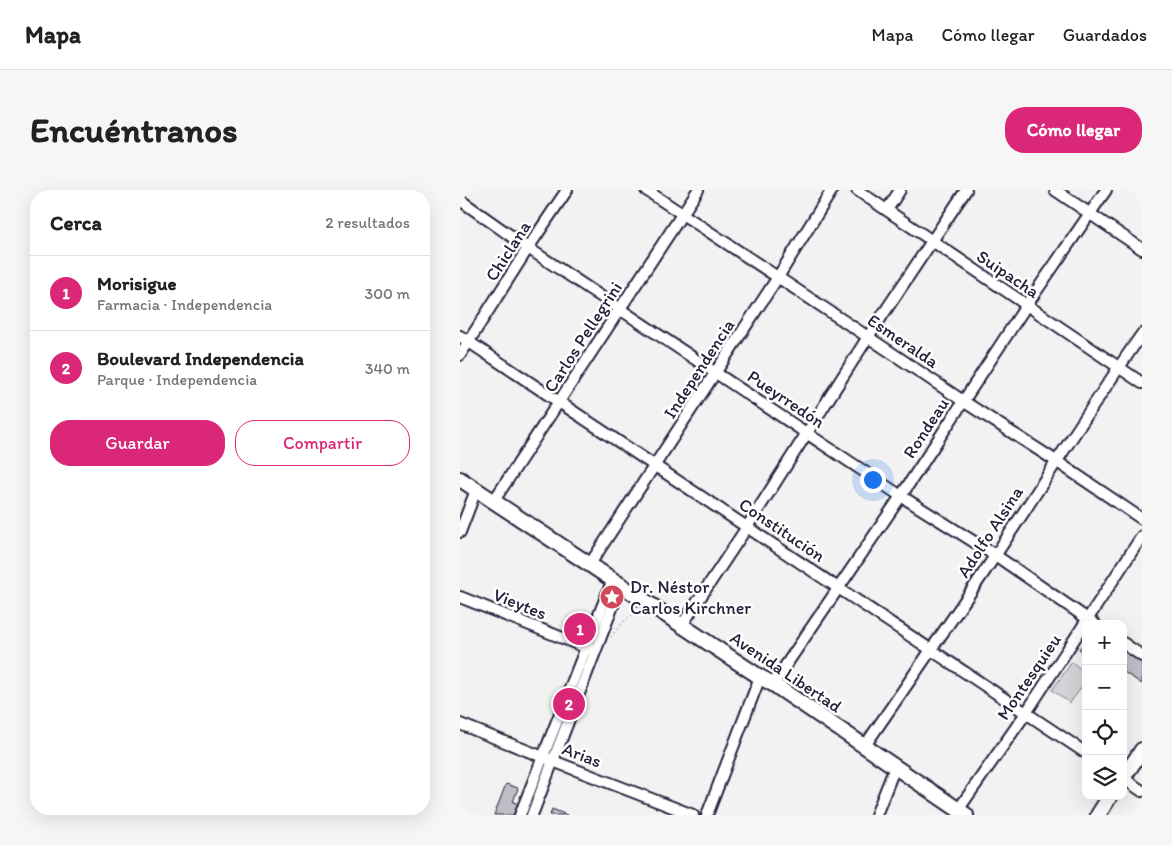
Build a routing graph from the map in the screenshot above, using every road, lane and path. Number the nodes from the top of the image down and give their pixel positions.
1 (567, 190) edge
2 (646, 190) edge
3 (698, 190) edge
4 (832, 190) edge
5 (857, 190) edge
6 (900, 190) edge
7 (966, 190) edge
8 (1055, 190) edge
9 (1106, 190) edge
10 (460, 200) edge
11 (887, 210) junction
12 (1090, 213) junction
13 (682, 214) junction
14 (932, 242) junction
15 (528, 248) junction
16 (1142, 249) edge
17 (778, 277) junction
18 (1026, 306) junction
19 (621, 309) junction
20 (1142, 334) edge
21 (868, 337) junction
22 (464, 339) edge
23 (460, 355) edge
24 (1118, 367) junction
25 (716, 372) junction
26 (1142, 383) edge
27 (963, 401) junction
28 (560, 402) junction
29 (807, 433) junction
30 (1056, 461) junction
31 (655, 466) junction
32 (460, 479) edge
33 (476, 490) junction
34 (901, 496) junction
35 (493, 502) junction
36 (1142, 519) edge
37 (747, 527) junction
38 (460, 532) edge
39 (1142, 536) edge
40 (995, 555) junction
41 (590, 564) junction
42 (617, 582) junction
43 (839, 588) junction
44 (460, 597) edge
45 (647, 602) junction
46 (1090, 620) edge
47 (1092, 620) edge
48 (682, 625) junction
49 (1082, 634) edge
50 (600, 640) junction
51 (1127, 646) edge
52 (586, 648) junction
53 (931, 650) junction
54 (596, 652) junction
55 (1142, 656) edge
56 (766, 681) junction
57 (1026, 713) junction
58 (460, 724) edge
59 (864, 747) junction
60 (1082, 750) edge
61 (1142, 750) edge
62 (543, 757) junction
63 (553, 761) junction
64 (895, 767) junction
65 (1127, 772) edge
66 (1127, 781) edge
67 (1142, 790) edge
68 (1107, 800) edge
69 (962, 812) edge
70 (520, 815) edge
71 (532, 815) edge
72 (693, 815) edge
73 (706, 815) edge
74 (876, 815) edge
75 (1098, 815) edge

1 - 15 street, Chiclana
2 - 13 street, Esmeralda
3 - 13 street, Carlos Pellegrini
4 - 17 street, Independencia
5 - 11 street, Suipacha
6 - 11 street
7 - 14 street
8 - 12 street
9 - 12 street, Rondeau
10 - 15 street, Pueyrredón
11 - 14 street, Suipacha
12 - 16 street
12 - 18 street, Rondeau
13 - 17 street, Esmeralda
13 - 19 street, Carlos Pellegrini
14 - 18 street, Suipacha
14 - 21 street
15 - 19 street, Pueyrredón
15 - 22 street, Chiclana
17 - 21 street, Esmeralda
17 - 25 street, Independencia
18 - 24 street, Suipacha
18 - 27 street, Rondeau
19 - 25 street, Pueyrredón
19 - 28 street, Carlos Pellegrini
20 - 24 street, Adolfo Alsina
21 - 27 street, Esmeralda
21 - 29 street
22 - 23 street, Chiclana
22 - 28 street, Constitución
24 - 26 street, Suipacha
24 - 30 street, Adolfo Alsina
25 - 29 street, Pueyrredón
25 - 31 street, Independencia
27 - 30 street, Esmeralda
27 - 34 street, Rondeau
28 - 31 street, Constitución
28 - 35 street, Carlos Pellegrini
29 - 34 street, Pueyrredón
29 - 37 street
30 - 36 street, Esmeralda
30 - 40 street, Adolfo Alsina
31 - 37 street, Constitución
31 - 41 street, Independencia
32 - 33 main road, Avenida Libertad
33 - 35 main road, Avenida Libertad
33 - 38 street
34 - 40 street, Pueyrredón
34 - 43 street, Rondeau
35 - 41 main road, Avenida Libertad
37 - 43 street, Constitución
37 - 48 street
39 - 47 street, Montesquieu
40 - 46 street, Pueyrredón
40 - 53 street, Adolfo Alsina
41 - 42 main road, Avenida Libertad
42 - 45 main road, Avenida Libertad
42 - 50 street
42 - 52 street
43 - 53 street, Constitución
43 - 56 street, Rondeau
44 - 52 street, Vieytes
45 - 48 main road, Avenida Libertad
45 - 50 path
48 - 56 main road, Avenida Libertad
49 - 57 street, Montesquieu
50 - 54 street
51 - 55 street
52 - 54 street, Vieytes
52 - 62 street
53 - 57 street, Constitución
53 - 59 street, Adolfo Alsina
54 - 63 street
56 - 59 main road, Avenida Libertad
56 - 73 street, Rondeau
57 - 60 street, Constitución
57 - 69 street, Montesquieu
58 - 62 street, Arias
59 - 64 main road, Avenida Libertad
61 - 65 main road
62 - 63 street, Arias
62 - 70 street
63 - 71 street
63 - 72 street, Arias
64 - 69 main road, Avenida Libertad
64 - 74 street
66 - 67 street
68 - 75 main road

